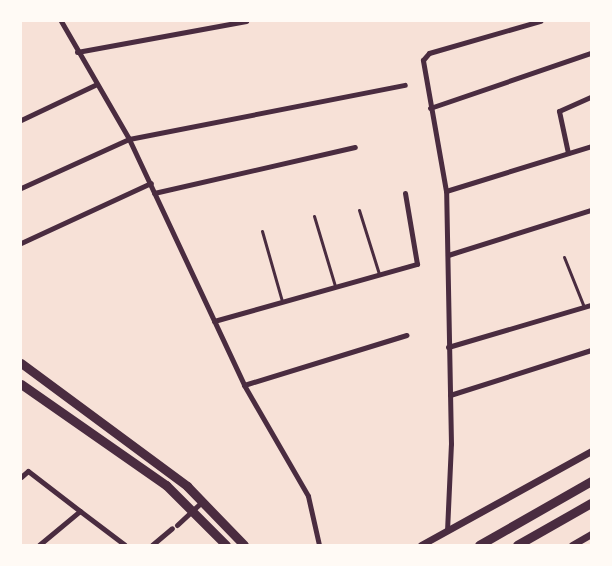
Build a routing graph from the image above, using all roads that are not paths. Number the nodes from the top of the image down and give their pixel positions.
1 (61, 21) edge
2 (246, 21) edge
3 (540, 21) edge
4 (77, 52) junction
5 (591, 53) edge
6 (97, 84) junction
7 (405, 85) dead end
8 (591, 98) edge
9 (430, 108) junction
10 (21, 120) edge
11 (129, 139) junction
12 (591, 146) edge
13 (355, 147) dead end
14 (568, 153) junction
15 (151, 183) junction
16 (21, 188) edge
17 (446, 191) junction
18 (154, 193) junction
19 (405, 193) dead end
20 (360, 210) dead end
21 (591, 210) edge
22 (314, 216) dead end
23 (262, 231) dead end
24 (21, 243) edge
25 (448, 255) junction
26 (564, 257) dead end
27 (380, 276) junction
28 (335, 288) junction
29 (282, 302) junction
30 (591, 305) edge
31 (584, 307) junction
32 (214, 321) junction
33 (406, 335) dead end
34 (448, 347) junction
35 (591, 350) edge
36 (21, 363) edge
37 (21, 384) edge
38 (244, 385) junction
39 (450, 395) junction
40 (133, 444) junction
41 (591, 451) edge
42 (125, 455) junction
43 (21, 466) edge
44 (28, 471) junction
45 (21, 477) edge
46 (591, 481) edge
47 (203, 501) junction
48 (591, 503) edge
49 (80, 511) junction
50 (193, 511) junction
51 (447, 531) junction
52 (591, 534) edge
53 (39, 545) edge
54 (125, 545) edge
55 (152, 545) edge
56 (226, 545) edge
57 (244, 545) edge
58 (320, 545) edge
59 (421, 545) edge
60 (478, 545) edge
61 (517, 545) edge
62 (572, 545) edge

1 - 4 street
2 - 4 street
3 - 9 street
4 - 6 street
5 - 9 street
6 - 10 street
6 - 11 street
7 - 11 street
8 - 14 street
9 - 17 street
11 - 15 street
11 - 16 street
12 - 14 street
13 - 18 street
14 - 17 street
15 - 18 street
15 - 24 street
17 - 25 street
18 - 32 street
19 - 27 street
20 - 27 lane
21 - 25 street
22 - 28 lane
23 - 29 lane
25 - 34 street
26 - 31 lane
27 - 28 street
28 - 29 street
29 - 32 street
30 - 31 street
31 - 34 street
32 - 38 street
33 - 38 street
34 - 39 street
35 - 39 street
36 - 40 main road
37 - 42 main road
38 - 58 street
39 - 51 street
40 - 42 main road
40 - 47 main road
41 - 51 street
42 - 50 main road
43 - 44 street
44 - 45 street
44 - 49 street
46 - 60 main road
47 - 50 street
47 - 57 main road
48 - 61 main road
49 - 53 street
49 - 54 street
50 - 55 street
50 - 56 main road
51 - 59 street
52 - 62 street

